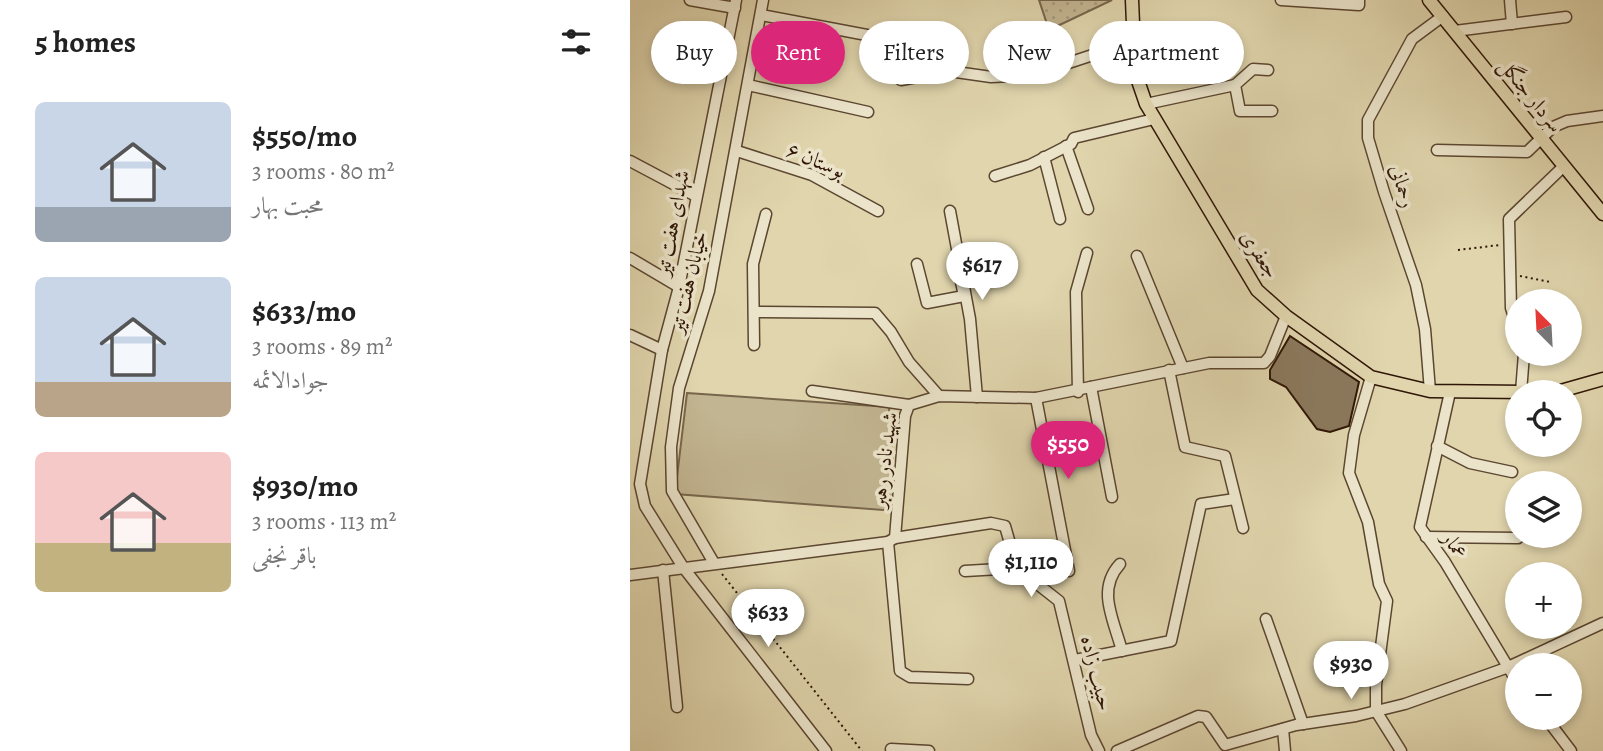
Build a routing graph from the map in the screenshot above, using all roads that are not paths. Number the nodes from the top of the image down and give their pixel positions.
1 (690, 0) edge
2 (764, 0) edge
3 (1132, 0) edge
4 (1281, 0) edge
5 (1359, 0) edge
6 (1429, 0) edge
7 (1510, 0) edge
8 (736, 4) edge
9 (761, 15) junction
10 (1443, 16) junction
11 (1566, 17) dead end
12 (1132, 21) edge
13 (1512, 24) junction
14 (1455, 31) junction
15 (859, 34) edge
16 (1089, 56) edge
17 (1268, 70) dead end
18 (969, 74) edge
19 (1139, 84) edge
20 (748, 85) junction
21 (1235, 85) junction
22 (1146, 104) junction
23 (1272, 111) dead end
24 (869, 112) dead end
25 (1603, 116) edge
26 (1154, 119) junction
27 (1543, 140) junction
28 (1066, 146) junction
29 (1437, 150) dead end
30 (737, 151) junction
31 (1044, 158) junction
32 (630, 161) edge
33 (1564, 166) junction
34 (995, 176) dead end
35 (696, 196) junction
36 (1088, 209) dead end
37 (878, 211) dead end
38 (950, 211) dead end
39 (766, 214) dead end
40 (1603, 214) edge
41 (1060, 219) dead end
42 (1087, 253) dead end
43 (1138, 256) dead end
44 (630, 258) edge
45 (917, 264) dead end
46 (1005, 276) dead end
47 (961, 282) junction
48 (679, 287) junction
49 (1510, 289) edge
50 (964, 296) junction
51 (756, 312) junction
52 (1286, 316) junction
53 (630, 335) edge
54 (754, 345) dead end
55 (662, 350) junction
56 (1182, 368) junction
57 (1169, 370) junction
58 (1371, 377) junction
59 (1603, 379) edge
60 (1582, 385) edge
61 (1091, 387) junction
62 (812, 391) dead end
63 (1430, 391) junction
64 (1078, 392) junction
65 (1450, 392) junction
66 (1505, 392) edge
67 (939, 396) junction
68 (977, 397) junction
69 (1036, 398) junction
70 (909, 405) junction
71 (1437, 446) junction
72 (1507, 471) edge
73 (1112, 497) dead end
74 (1235, 499) junction
75 (1243, 528) dead end
76 (1426, 537) junction
77 (1505, 538) edge
78 (892, 540) junction
79 (714, 563) junction
80 (1120, 564) dead end
81 (683, 568) junction
82 (1017, 568) junction
83 (663, 570) junction
84 (965, 571) dead end
85 (1069, 571) dead end
86 (630, 575) edge
87 (1266, 619) dead end
88 (1603, 623) edge
89 (1122, 651) junction
90 (1538, 653) edge
91 (1075, 660) junction
92 (1505, 666) edge
93 (1505, 668) edge
94 (968, 678) dead end
95 (677, 707) dead end
96 (1376, 711) junction
97 (1303, 724) junction
98 (1283, 729) junction
99 (1555, 730) edge
100 (1225, 748) edge
101 (891, 749) dead end
102 (826, 751) edge
103 (929, 751) edge
104 (1099, 751) edge
105 (1117, 751) edge
106 (1285, 751) edge
107 (1401, 751) edge
108 (1571, 751) edge

1 - 8 street
2 - 9 street, خیابان هفت تیر
3 - 12 main road, جعفری
4 - 5 street
6 - 10 main road, سردار جنگل
7 - 13 street
8 - 35 street, شهدای هفت تیر
9 - 15 street
9 - 20 street, خیابان هفت تیر
10 - 14 main road, سردار جنگل
10 - 63 street, رحمانی
11 - 13 street
13 - 14 street
14 - 27 main road, سردار جنگل
16 - 18 street
17 - 21 street
19 - 22 main road, جعفری
20 - 24 street
20 - 30 street, خیابان هفت تیر
21 - 22 street
21 - 23 street
22 - 26 main road, جعفری
25 - 27 street
26 - 28 street
26 - 52 main road, جعفری
27 - 29 street
27 - 33 main road, سردار جنگل
28 - 31 street
28 - 36 street
30 - 37 street, بوستان ۶
30 - 79 street, خیابان هفت تیر
31 - 34 street
31 - 41 street
32 - 35 street
33 - 40 main road, سردار جنگل
33 - 49 street
35 - 48 street, شهدای هفت تیر
38 - 47 street
39 - 51 street
42 - 64 street
43 - 56 street
44 - 48 street
45 - 50 street
46 - 47 street
47 - 50 street
48 - 55 street, شهدای هفت تیر
50 - 68 street
51 - 54 street
51 - 67 street
52 - 56 street, شهید نادر رهبر
52 - 58 main road, جعفری
53 - 55 street
55 - 81 street, شهدای هفت تیر
56 - 57 street, شهید نادر رهبر
57 - 61 street, شهید نادر رهبر
57 - 74 street
58 - 63 main road, جعفری
58 - 96 street
59 - 60 main road
61 - 64 street, شهید نادر رهبر
61 - 73 street
62 - 70 street
63 - 65 main road, جعفری
64 - 69 street, شهید نادر رهبر
65 - 66 main road, جعفری
65 - 71 street, عمار
67 - 68 street, شهید نادر رهبر
67 - 70 street, شهید نادر رهبر
68 - 69 street, شهید نادر رهبر
69 - 85 street
70 - 78 street, شهید نادر رهبر
71 - 72 street
71 - 76 street, عمار
74 - 75 street
74 - 89 street
76 - 77 street
76 - 92 street, عمار
78 - 79 street
78 - 82 street
78 - 94 street, شهید نادر رهبر
79 - 81 street
80 - 89 street
81 - 83 street
81 - 102 street, شهدای هفت تیر
82 - 84 street
82 - 91 street, حبیب زاده
83 - 86 street
83 - 95 street
87 - 97 street
88 - 90 street
89 - 91 street
91 - 104 street, حبیب زاده
93 - 96 street
96 - 97 street
96 - 107 street
97 - 98 street
98 - 100 street
98 - 106 street
99 - 108 street
100 - 105 street
101 - 103 street

